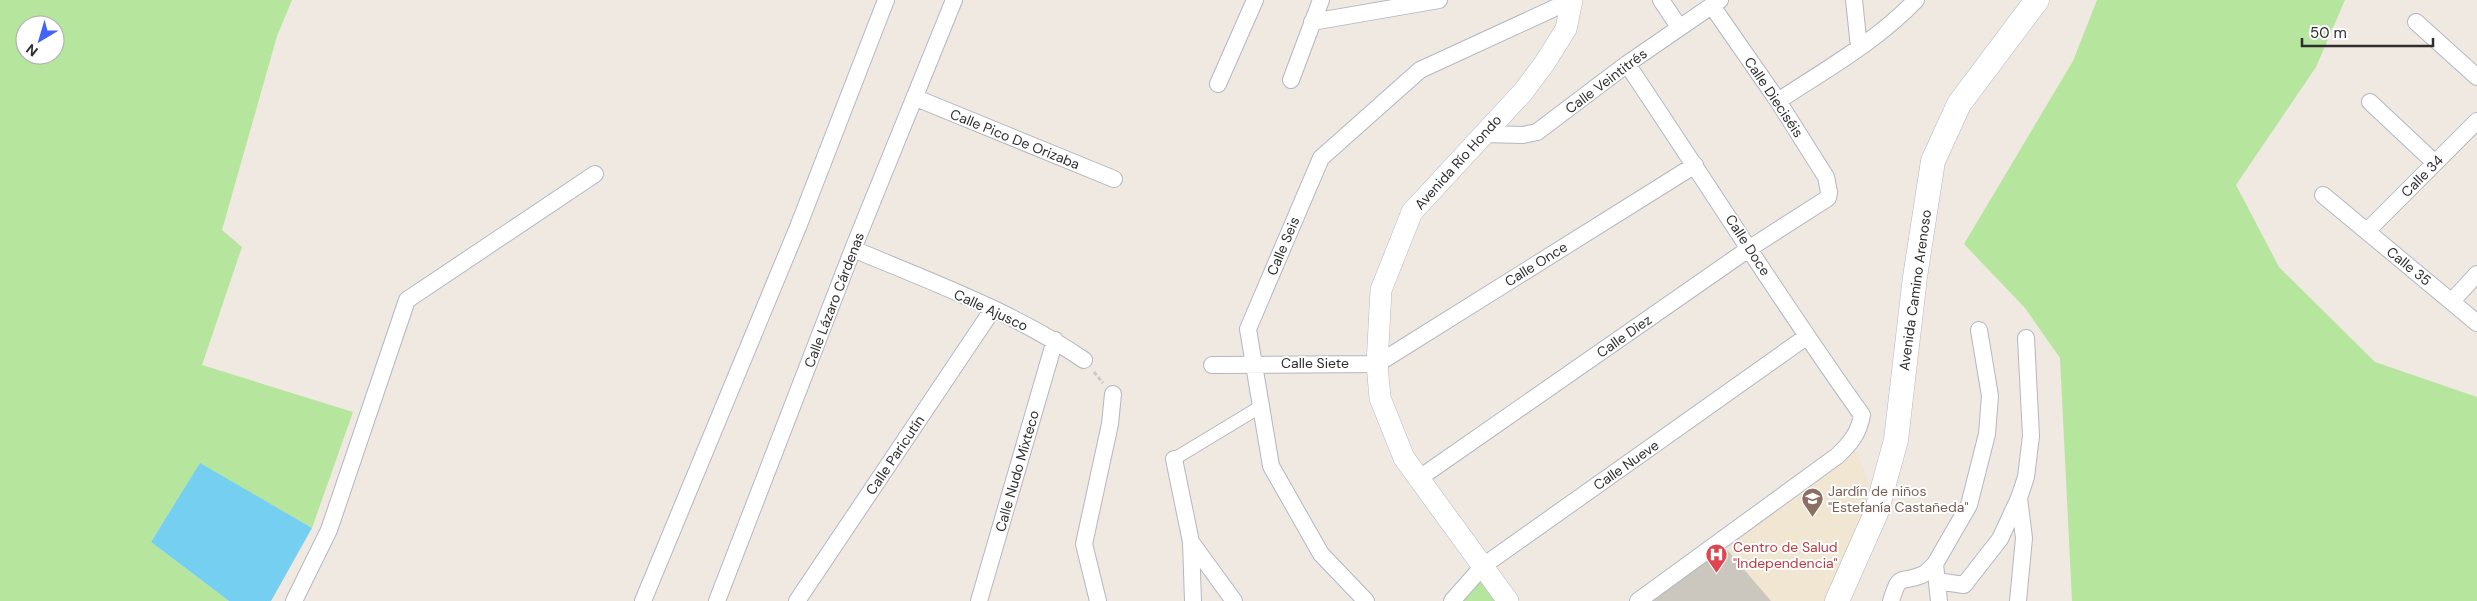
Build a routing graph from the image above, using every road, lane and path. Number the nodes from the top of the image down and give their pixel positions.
1 (886, 0) edge
2 (954, 0) edge
3 (1255, 0) edge
4 (1321, 0) edge
5 (1439, 0) edge
6 (1572, 0) edge
7 (1660, 0) edge
8 (1854, 0) edge
9 (1916, 0) edge
10 (2037, 0) edge
11 (1716, 3) edge
12 (1312, 22) junction
13 (2416, 22) dead end
14 (1680, 27) junction
15 (1859, 47) junction
16 (1627, 64) junction
17 (2477, 77) edge
18 (1291, 80) dead end
19 (1218, 84) dead end
20 (916, 98) junction
21 (1778, 101) junction
22 (2370, 102) dead end
23 (2477, 121) edge
24 (1483, 134) junction
25 (2435, 163) junction
26 (1695, 165) junction
27 (595, 174) dead end
28 (1114, 179) dead end
29 (1829, 192) joint
30 (2323, 195) dead end
31 (2367, 231) junction
32 (1750, 248) junction
33 (853, 249) junction
34 (2477, 274) edge
35 (2452, 301) junction
36 (993, 309) junction
37 (2477, 323) edge
38 (1980, 330) dead end
39 (1806, 337) junction
40 (2026, 338) dead end
41 (1055, 340) junction
42 (1084, 360) joint
43 (1252, 363) junction
44 (1377, 364) junction
45 (1212, 365) dead end
46 (1113, 394) joint
47 (1260, 407) junction
48 (1174, 459) joint
49 (1418, 479) junction
50 (2019, 498) junction
51 (1190, 542) junction
52 (1935, 564) junction
53 (1483, 566) junction
54 (1937, 581) junction
55 (294, 601) edge
56 (643, 601) edge
57 (717, 601) edge
58 (797, 601) edge
59 (979, 601) edge
60 (1098, 601) edge
61 (1193, 601) edge
62 (1234, 601) edge
63 (1366, 601) edge
64 (1452, 601) edge
65 (1508, 601) edge
66 (1638, 601) edge
67 (1837, 601) edge
68 (1891, 601) edge
69 (1939, 601) edge
70 (2018, 601) edge

1 - 56 street
2 - 20 street, Calle Lázaro Cárdenas
3 - 19 street
4 - 12 street
5 - 12 street
6 - 24 street, Avenida Río Hondo
6 - 43 street, Calle Seis
7 - 14 street
8 - 15 street
9 - 15 street
10 - 67 main road, Avenida Camino Arenoso
11 - 14 street, Calle Veintitrés
11 - 21 street, Calle Dieciséis
12 - 18 street
13 - 17 street
14 - 16 street, Calle Veintitrés
15 - 21 street
16 - 24 street, Calle Veintitrés
16 - 26 street, Calle Doce
20 - 28 street, Calle Pico De Orizaba
20 - 33 street, Calle Lázaro Cárdenas
21 - 29 street, Calle Dieciséis
22 - 25 street
23 - 25 street, Calle 34
24 - 44 street, Avenida Río Hondo
25 - 31 street, Calle 34
26 - 32 street, Calle Doce
26 - 44 street, Calle Once
27 - 55 street
29 - 32 street, Calle Diez
30 - 31 street, Calle 35
31 - 35 street, Calle 35
32 - 39 street, Calle Doce
32 - 49 street, Calle Diez
33 - 36 street, Calle Ajusco
33 - 57 street, Calle Lázaro Cárdenas
34 - 35 street
35 - 37 street, Calle 35
36 - 41 street, Calle Ajusco
36 - 58 street, Calle Paricutín
38 - 52 street
39 - 53 street, Calle Nueve
39 - 66 street, Calle Doce
40 - 50 street
41 - 42 street, Calle Ajusco
41 - 59 street, Calle Nudo Mixteco
42 - 46 path
43 - 44 street, Calle Siete
43 - 45 street, Calle Siete
43 - 47 street, Calle Seis
44 - 49 street, Avenida Río Hondo
46 - 60 street
47 - 48 street
47 - 63 street, Calle Seis
48 - 51 street
49 - 53 street, Avenida Río Hondo
50 - 54 street
50 - 70 street
51 - 61 street
51 - 62 street
52 - 54 street
52 - 68 street
53 - 64 street, Calle Nueve
53 - 65 street, Avenida Río Hondo
54 - 69 street

